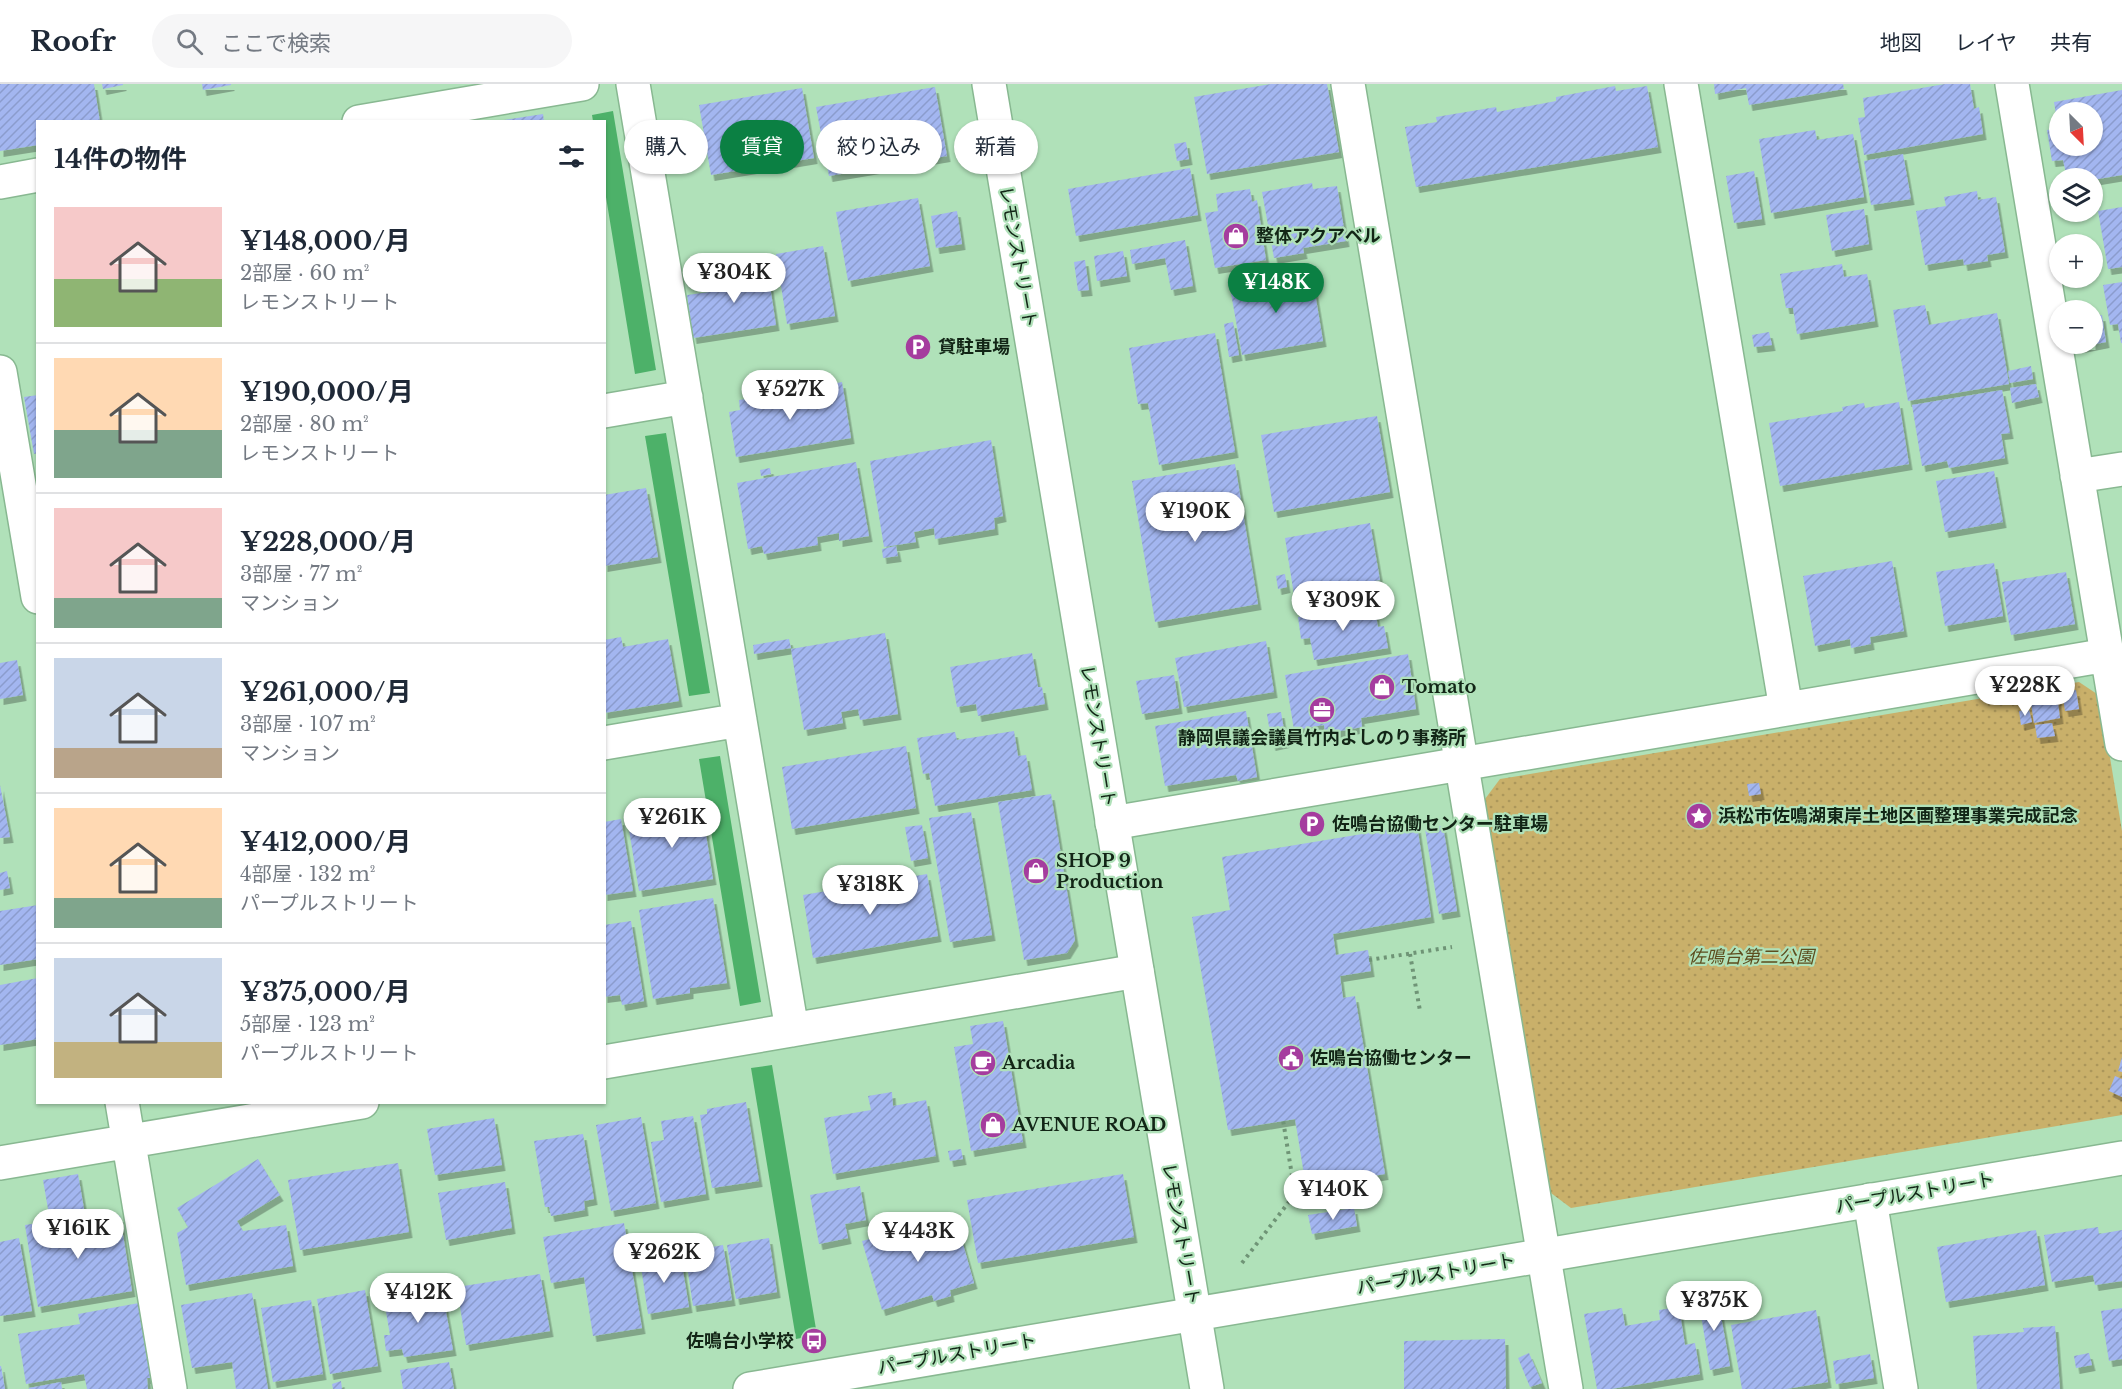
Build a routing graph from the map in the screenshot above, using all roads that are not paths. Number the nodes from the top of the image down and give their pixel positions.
1 (582, 84) edge
2 (633, 84) edge
3 (989, 84) edge
4 (1348, 84) edge
5 (1681, 84) edge
6 (2012, 84) edge
7 (371, 120) edge
8 (36, 176) edge
9 (0, 182) edge
10 (0, 372) edge
11 (686, 397) junction
12 (606, 411) edge
13 (2122, 469) edge
14 (2077, 476) junction
15 (30, 509) edge
16 (36, 575) edge
17 (2107, 655) junction
18 (1786, 710) junction
19 (740, 720) junction
20 (606, 743) edge
21 (2122, 744) edge
22 (1462, 764) junction
23 (1112, 823) junction
24 (1137, 972) junction
25 (792, 1030) junction
26 (606, 1062) edge
27 (122, 1104) edge
28 (350, 1104) edge
29 (128, 1142) junction
30 (2122, 1158) edge
31 (0, 1163) edge
32 (1870, 1200) junction
33 (1544, 1256) junction
34 (1194, 1314) junction
35 (853, 1380) edge
36 (170, 1389) edge
37 (750, 1389) edge
38 (1207, 1389) edge
39 (1566, 1389) edge
40 (1901, 1389) edge

1 - 7 street
2 - 11 street
3 - 23 street, レモンストリート
4 - 22 street
5 - 18 street
6 - 14 street
8 - 9 street
10 - 15 street
11 - 12 street
11 - 19 street
13 - 14 street
14 - 17 street
15 - 16 street
17 - 18 street
17 - 21 street
18 - 22 street
19 - 20 street
19 - 25 street
22 - 23 street
22 - 33 street
23 - 24 street, レモンストリート
24 - 25 street
24 - 34 street, レモンストリート
25 - 26 street
27 - 29 street
28 - 29 street
29 - 31 street
29 - 36 street
30 - 32 street, パープルストリート
32 - 33 street, パープルストリート
32 - 40 street
33 - 34 street, パープルストリート
33 - 39 street
34 - 35 street, パープルストリート
34 - 38 street, レモンストリート
35 - 37 street, パープルストリート

